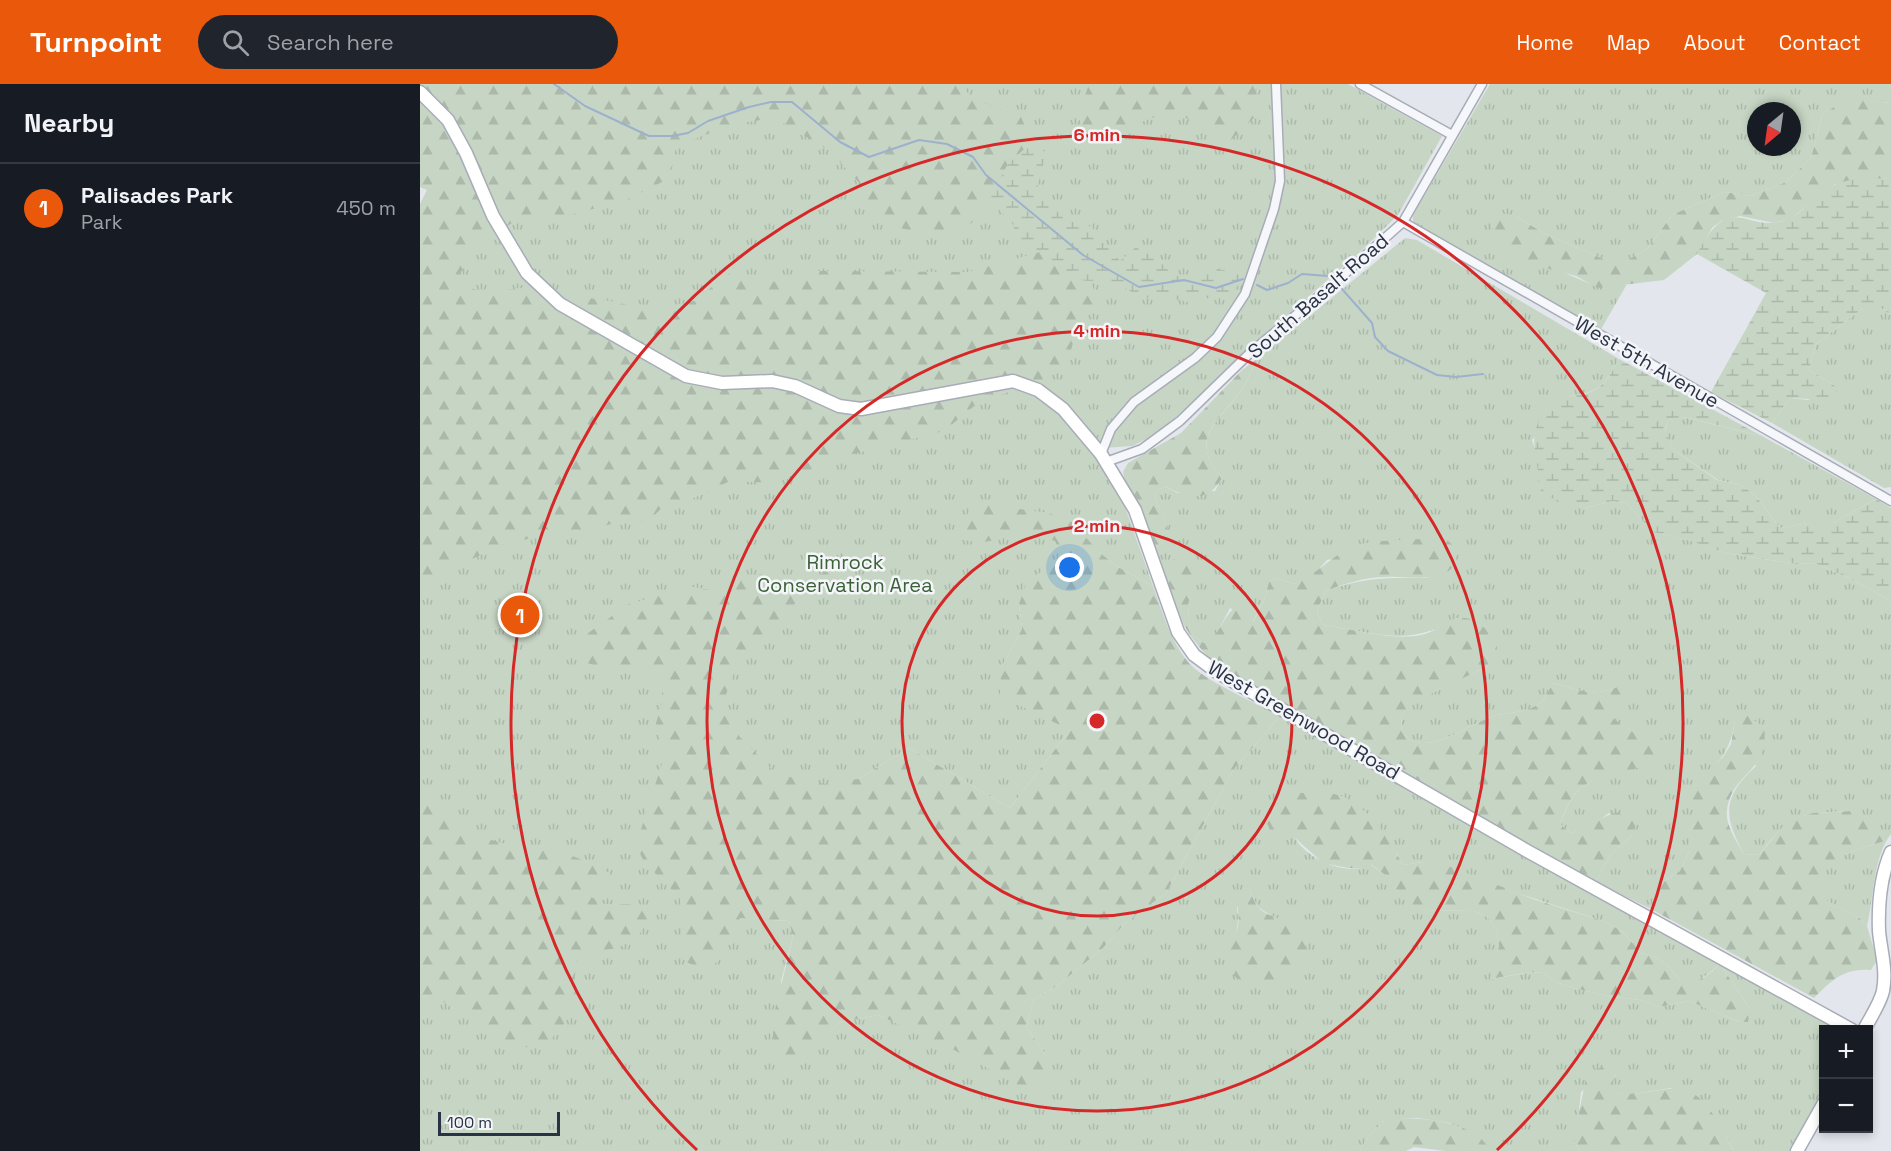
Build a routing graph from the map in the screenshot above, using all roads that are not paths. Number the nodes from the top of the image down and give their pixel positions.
1 (1276, 84) edge
2 (1360, 84) edge
3 (1482, 84) edge
4 (420, 92) edge
5 (1452, 135) junction
6 (1403, 222) junction
7 (1104, 458) junction
8 (1891, 501) edge
9 (1891, 852) edge
10 (1845, 1025) edge
11 (1866, 1025) edge
12 (1819, 1112) edge
13 (1797, 1151) edge

1 - 7 street
2 - 5 street
3 - 5 street, South Basalt Road
4 - 7 street, West Greenwood Road
5 - 6 street, South Basalt Road
6 - 7 street, South Basalt Road
6 - 8 street, West 5th Avenue
7 - 10 street, West Greenwood Road
9 - 11 street
12 - 13 street

